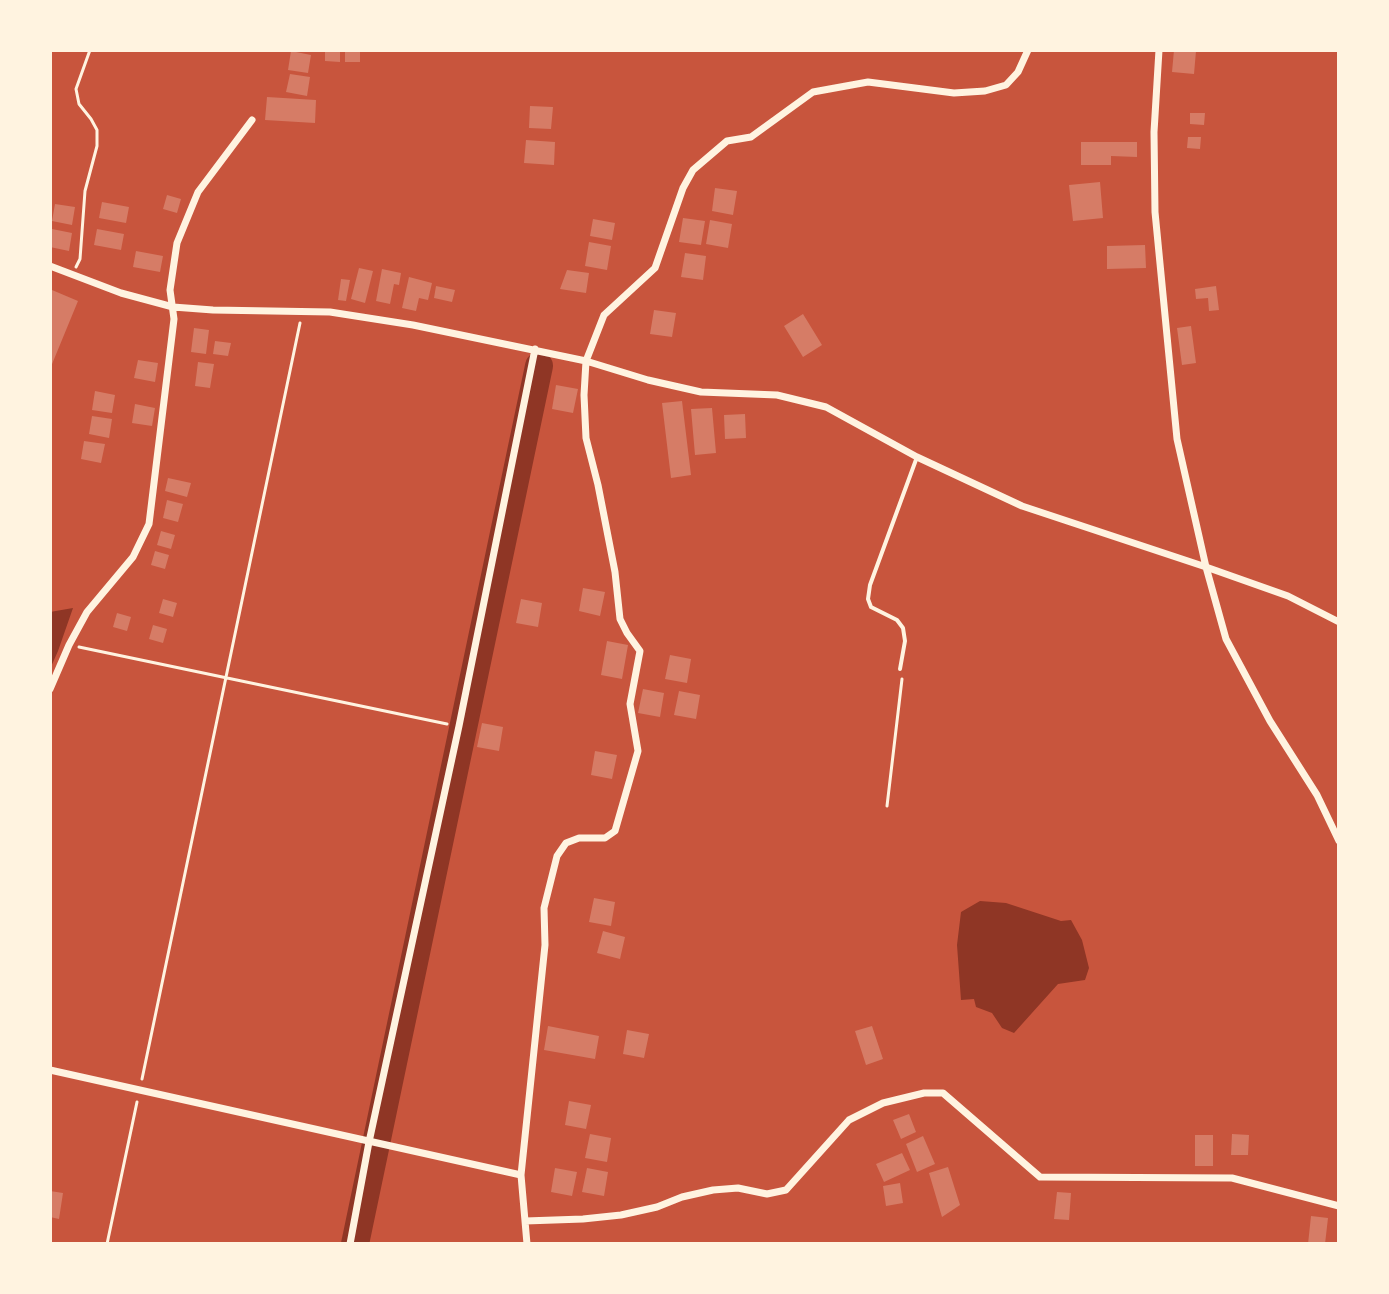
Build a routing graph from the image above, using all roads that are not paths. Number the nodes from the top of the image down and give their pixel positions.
1 (1028, 50) edge
2 (1159, 50) edge
3 (252, 120) dead end
4 (50, 266) edge
5 (173, 307) junction
6 (535, 349) junction
7 (586, 361) junction
8 (917, 457) junction
9 (1206, 567) junction
10 (1339, 622) edge
11 (900, 669) road end
12 (50, 689) edge
13 (1339, 841) edge
14 (50, 1070) edge
15 (373, 1143) junction
16 (521, 1175) junction
17 (1339, 1206) edge
18 (525, 1221) junction
19 (350, 1244) edge
20 (527, 1244) edge

1 - 7 street
2 - 9 street
3 - 5 street
4 - 5 street
5 - 6 street
5 - 12 street
6 - 7 street
6 - 15 street
7 - 8 street
7 - 16 street
8 - 9 street
8 - 11 lane
9 - 10 street
9 - 13 street
14 - 15 street
15 - 16 street
15 - 19 street
16 - 18 street
17 - 18 street
18 - 20 street

